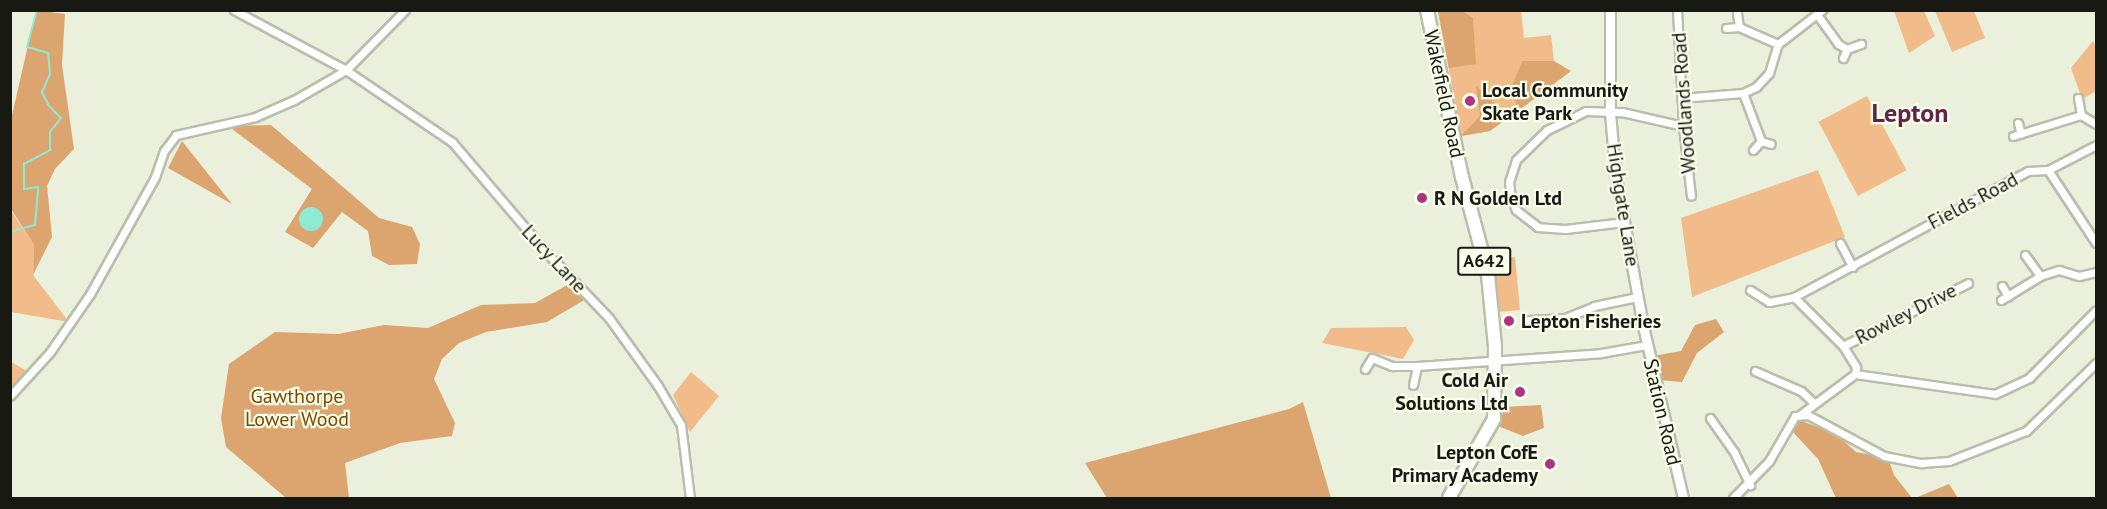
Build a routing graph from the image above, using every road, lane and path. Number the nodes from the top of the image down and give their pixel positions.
1 (234, 10) edge
2 (405, 10) edge
3 (1426, 10) edge
4 (1610, 10) edge
5 (1677, 10) edge
6 (1737, 13) dead end
7 (1820, 13) edge
8 (1739, 27) junction
9 (1725, 28) dead end
10 (1778, 44) junction
11 (1861, 44) dead end
12 (1847, 49) junction
13 (1843, 58) dead end
14 (346, 70) junction
15 (1743, 93) junction
16 (1681, 98) junction
17 (2078, 98) dead end
18 (1610, 112) junction
19 (2081, 115) junction
20 (2018, 123) dead end
21 (2097, 124) edge
22 (1683, 126) junction
23 (2021, 134) junction
24 (2013, 136) dead end
25 (1761, 141) junction
26 (1771, 144) dead end
27 (2097, 145) edge
28 (1753, 150) dead end
29 (2048, 171) junction
30 (1691, 196) dead end
31 (1623, 222) junction
32 (1840, 243) dead end
33 (2097, 243) edge
34 (2025, 255) dead end
35 (1853, 267) junction
36 (2097, 272) edge
37 (2040, 276) junction
38 (1968, 283) dead end
39 (2002, 286) dead end
40 (1750, 290) dead end
41 (2008, 296) junction
42 (1637, 297) junction
43 (1794, 297) junction
44 (2001, 300) dead end
45 (2097, 309) edge
46 (1529, 321) dead end
47 (1643, 326) joint
48 (1647, 345) junction
49 (1844, 346) junction
50 (1495, 352) junction
51 (2097, 363) edge
52 (1417, 366) junction
53 (1365, 369) dead end
54 (1755, 371) dead end
55 (1855, 374) junction
56 (1413, 385) dead end
57 (10, 396) edge
58 (1814, 403) junction
59 (1802, 414) junction
60 (1710, 418) dead end
61 (1750, 485) junction
62 (690, 498) edge
63 (1449, 498) edge
64 (1683, 498) edge
65 (1733, 498) edge

1 - 14 street, Lucy Lane
2 - 14 street
3 - 50 highway, Wakefield Road / A642
4 - 18 street, Highgate Lane
5 - 16 street, Woodlands Road
6 - 8 street
7 - 10 street
7 - 12 street
8 - 9 street
8 - 10 street
10 - 15 street
11 - 12 street
12 - 13 street
14 - 57 street
14 - 62 street, Lucy Lane
15 - 16 street
15 - 25 street
16 - 22 street, Woodlands Road
17 - 19 street
18 - 22 street
18 - 31 street, Highgate Lane
18 - 31 street
19 - 21 street
19 - 23 street
20 - 23 street
22 - 30 street, Woodlands Road
23 - 24 street
25 - 26 street
25 - 28 street
27 - 29 street, Fields Road
29 - 33 street
29 - 35 street, Fields Road
31 - 42 street, Highgate Lane
32 - 35 street
34 - 37 street
35 - 43 street, Fields Road
36 - 37 street
37 - 41 street
38 - 49 street, Rowley Drive
39 - 41 street
40 - 43 street
41 - 44 street
42 - 46 street
42 - 47 street, Highgate Lane
43 - 49 street
45 - 55 street
47 - 48 street, Station Road
48 - 50 street
48 - 64 street, Station Road
49 - 55 street
50 - 52 street
50 - 63 highway, Wakefield Road / A642
51 - 59 street
52 - 53 street
52 - 56 street
54 - 58 street
55 - 58 street
58 - 59 street
59 - 61 street
60 - 61 street
61 - 65 street

